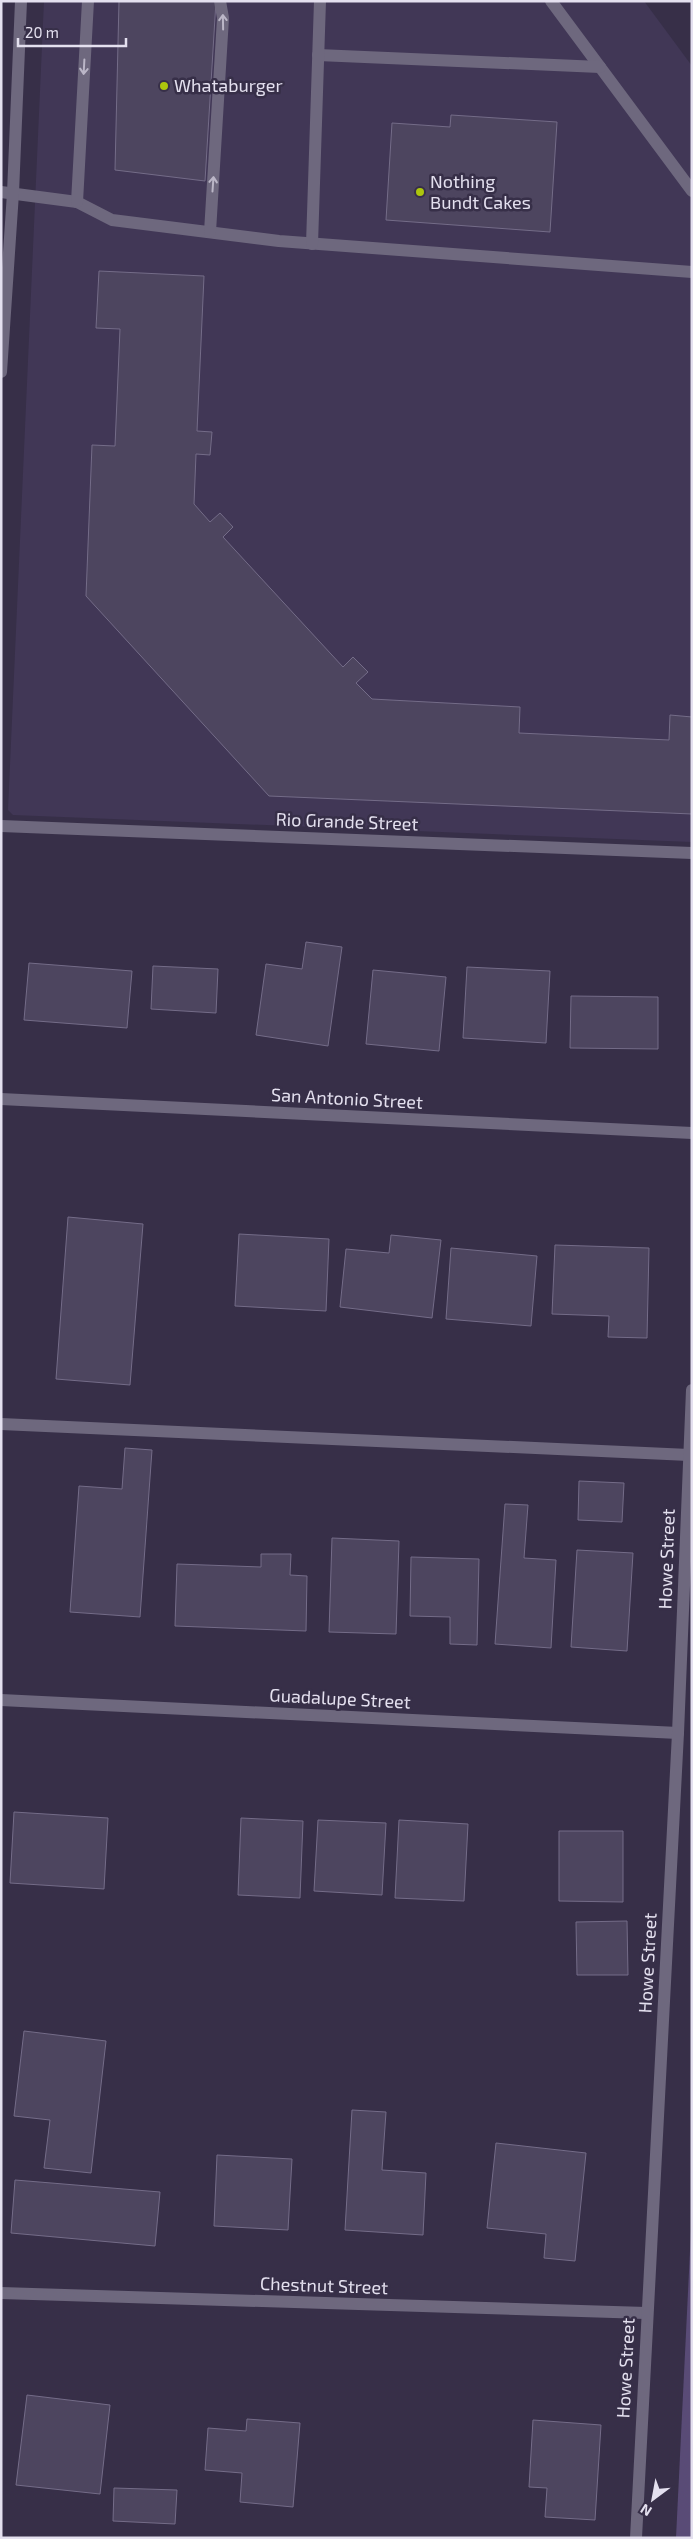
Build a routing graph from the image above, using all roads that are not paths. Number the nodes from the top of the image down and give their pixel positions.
1 (21, 1) edge
2 (88, 1) edge
3 (220, 1) edge
4 (320, 1) edge
5 (551, 1) edge
6 (318, 55) junction
7 (600, 67) junction
8 (692, 191) edge
9 (7, 193) edge
10 (77, 202) junction
11 (210, 232) junction
12 (312, 244) junction
13 (5, 245) edge
14 (692, 272) edge
15 (2, 357) edge
16 (1, 372) edge
17 (1, 826) edge
18 (692, 852) edge
19 (1, 1099) edge
20 (692, 1133) edge
21 (692, 1390) edge
22 (1, 1424) edge
23 (689, 1455) junction
24 (1, 1700) edge
25 (678, 1733) junction
26 (1, 2293) edge
27 (646, 2313) junction
28 (636, 2538) edge

1 - 9 street
2 -> 10 street
11 -> 3 street
4 - 6 street
5 - 7 street
6 - 7 street
6 - 12 street
7 - 8 street
9 - 10 street
9 - 13 street
10 - 11 street
11 - 12 street
12 - 14 street
13 - 15 street
15 - 16 street
17 - 18 street, Rio Grande Street
19 - 20 street, San Antonio Street
21 - 23 street, Howe Street
22 - 23 street
23 - 25 street, Howe Street
24 - 25 street, Guadalupe Street
25 - 27 street, Howe Street
26 - 27 street, Chestnut Street
27 - 28 street, Howe Street

